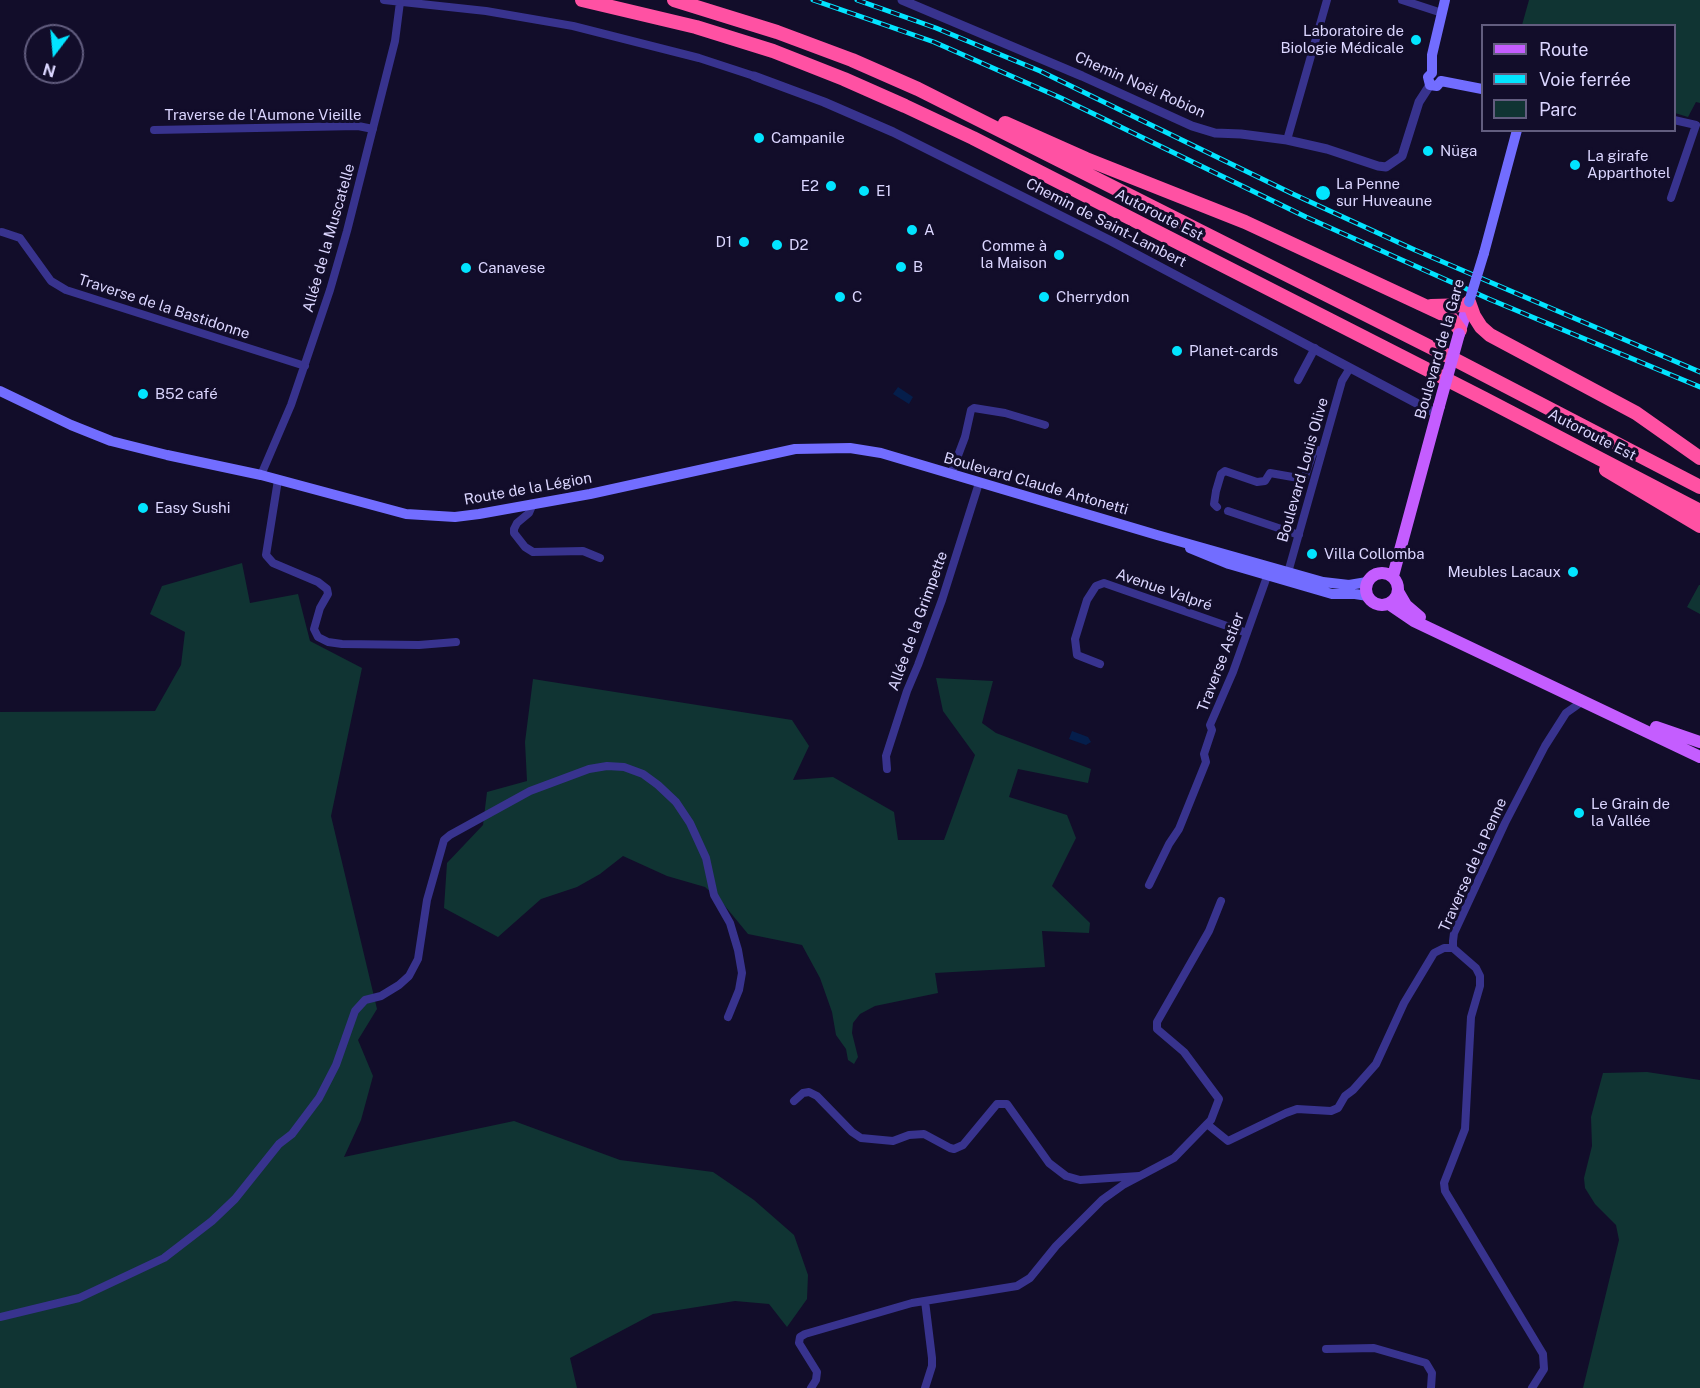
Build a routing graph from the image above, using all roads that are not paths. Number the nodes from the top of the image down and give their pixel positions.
1 (384, 0) edge
2 (582, 0) edge
3 (674, 0) edge
4 (902, 0) edge
5 (1327, 0) edge
6 (1402, 0) edge
7 (1445, 0) edge
8 (400, 2) junction
9 (1442, 13) junction
10 (754, 76) joint
11 (1434, 80) junction
12 (918, 89) junction
13 (1481, 89) edge
14 (1676, 120) edge
15 (373, 129) junction
16 (154, 130) dead end
17 (1516, 132) edge
18 (1287, 140) junction
19 (1671, 198) dead end
20 (2, 232) dead end
21 (1469, 304) junction
22 (1423, 305) junction
23 (1459, 332) junction
24 (1315, 348) junction
25 (305, 366) junction
26 (1350, 368) junction
27 (1298, 380) dead end
28 (0, 391) edge
29 (1485, 399) junction
30 (1438, 410) junction
31 (1045, 425) dead end
32 (1321, 451) junction
33 (896, 458) joint
34 (1700, 458) edge
35 (951, 474) junction
36 (261, 475) junction
37 (278, 480) junction
38 (979, 483) junction
39 (1700, 487) edge
40 (532, 506) junction
41 (1217, 507) dead end
42 (1228, 511) dead end
43 (1700, 511) edge
44 (1700, 526) edge
45 (1299, 535) junction
46 (600, 558) dead end
47 (1269, 571) junction
48 (1287, 576) junction
49 (1393, 576) junction
50 (1367, 582) junction
51 (1399, 592) junction
52 (1368, 596) junction
53 (1389, 604) junction
54 (1247, 633) junction
55 (456, 642) dead end
56 (1100, 664) dead end
57 (1564, 693) junction
58 (1589, 700) junction
59 (1566, 713) junction
60 (1666, 732) junction
61 (1700, 742) edge
62 (1700, 747) edge
63 (1700, 757) edge
64 (887, 769) dead end
65 (1149, 885) dead end
66 (1221, 901) dead end
67 (1453, 948) junction
68 (728, 1017) dead end
69 (794, 1101) dead end
70 (1207, 1124) junction
71 (1140, 1176) junction
72 (925, 1301) junction
73 (0, 1317) edge
74 (1326, 1349) dead end
75 (811, 1388) edge
76 (925, 1388) edge
77 (1431, 1388) edge
78 (1532, 1388) edge

1 - 8 street
2 - 29 highway, Autoroute Est
3 - 12 highway, Autoroute Est
4 - 18 street, Chemin Noël Robion
5 - 18 street
6 - 9 street
7 - 9 main road
8 - 10 street
8 - 15 street, Allée de la Muscatelle
9 - 11 main road
10 - 24 street, Chemin de Saint-Lambert
11 - 13 main road
11 - 18 street, Chemin Noël Robion
12 - 22 highway
12 - 39 highway, Autoroute Est
14 - 19 street
15 - 16 street, Traverse de l'Aumone Vieille
15 - 25 street, Allée de la Muscatelle
17 - 21 main road, Boulevard de la Gare, bridge
20 - 25 street, Traverse de la Bastidonne
21 - 22 highway
21 - 23 main road, Boulevard de la Gare
21 - 34 highway
22 - 23 highway
23 - 30 main road, Boulevard de la Gare, bridge
24 - 26 street, Chemin de Saint-Lambert
24 - 27 street
25 - 36 street, Allée de la Muscatelle
26 - 30 street, Chemin de Saint-Lambert
26 - 32 street, Boulevard Louis Olive
28 - 36 main road, Route de la Légion
29 - 43 highway, Autoroute Est
29 - 44 highway
30 - 49 main road, Boulevard de la Gare
31 - 35 street
32 - 41 street
32 - 45 street, Boulevard Louis Olive
33 - 35 main road, Boulevard Claude Antonetti
33 - 40 main road, Route de la Légion
35 - 38 main road, Boulevard Claude Antonetti
36 - 37 main road, Route de la Légion
37 - 40 main road, Route de la Légion
37 - 55 street
38 - 47 main road, Boulevard Claude Antonetti
38 - 64 street, Allée de la Grimpette
40 - 46 street
42 - 45 street
45 - 48 street, Boulevard Louis Olive
47 - 48 main road, Boulevard Claude Antonetti
47 - 54 street, Traverse Astier
48 - 50 main road, Boulevard Claude Antonetti
48 - 52 main road, Boulevard Claude Antonetti
49 - 50 main road
49 - 51 main road
50 - 52 main road
51 - 53 main road
51 - 58 main road
52 - 53 main road
53 - 57 main road
54 - 56 street, Avenue Valpré
54 - 65 street, Traverse Astier
57 - 58 main road
57 - 59 street
58 - 59 street, Traverse de la Penne
58 - 60 main road
58 - 63 main road
59 - 67 street, Traverse de la Penne
60 - 61 main road
60 - 62 main road
66 - 70 street
67 - 70 street
67 - 78 street, Traverse de la Penne
68 - 73 street
69 - 71 street
70 - 71 street
71 - 72 street
72 - 75 street
72 - 76 street
74 - 77 street

